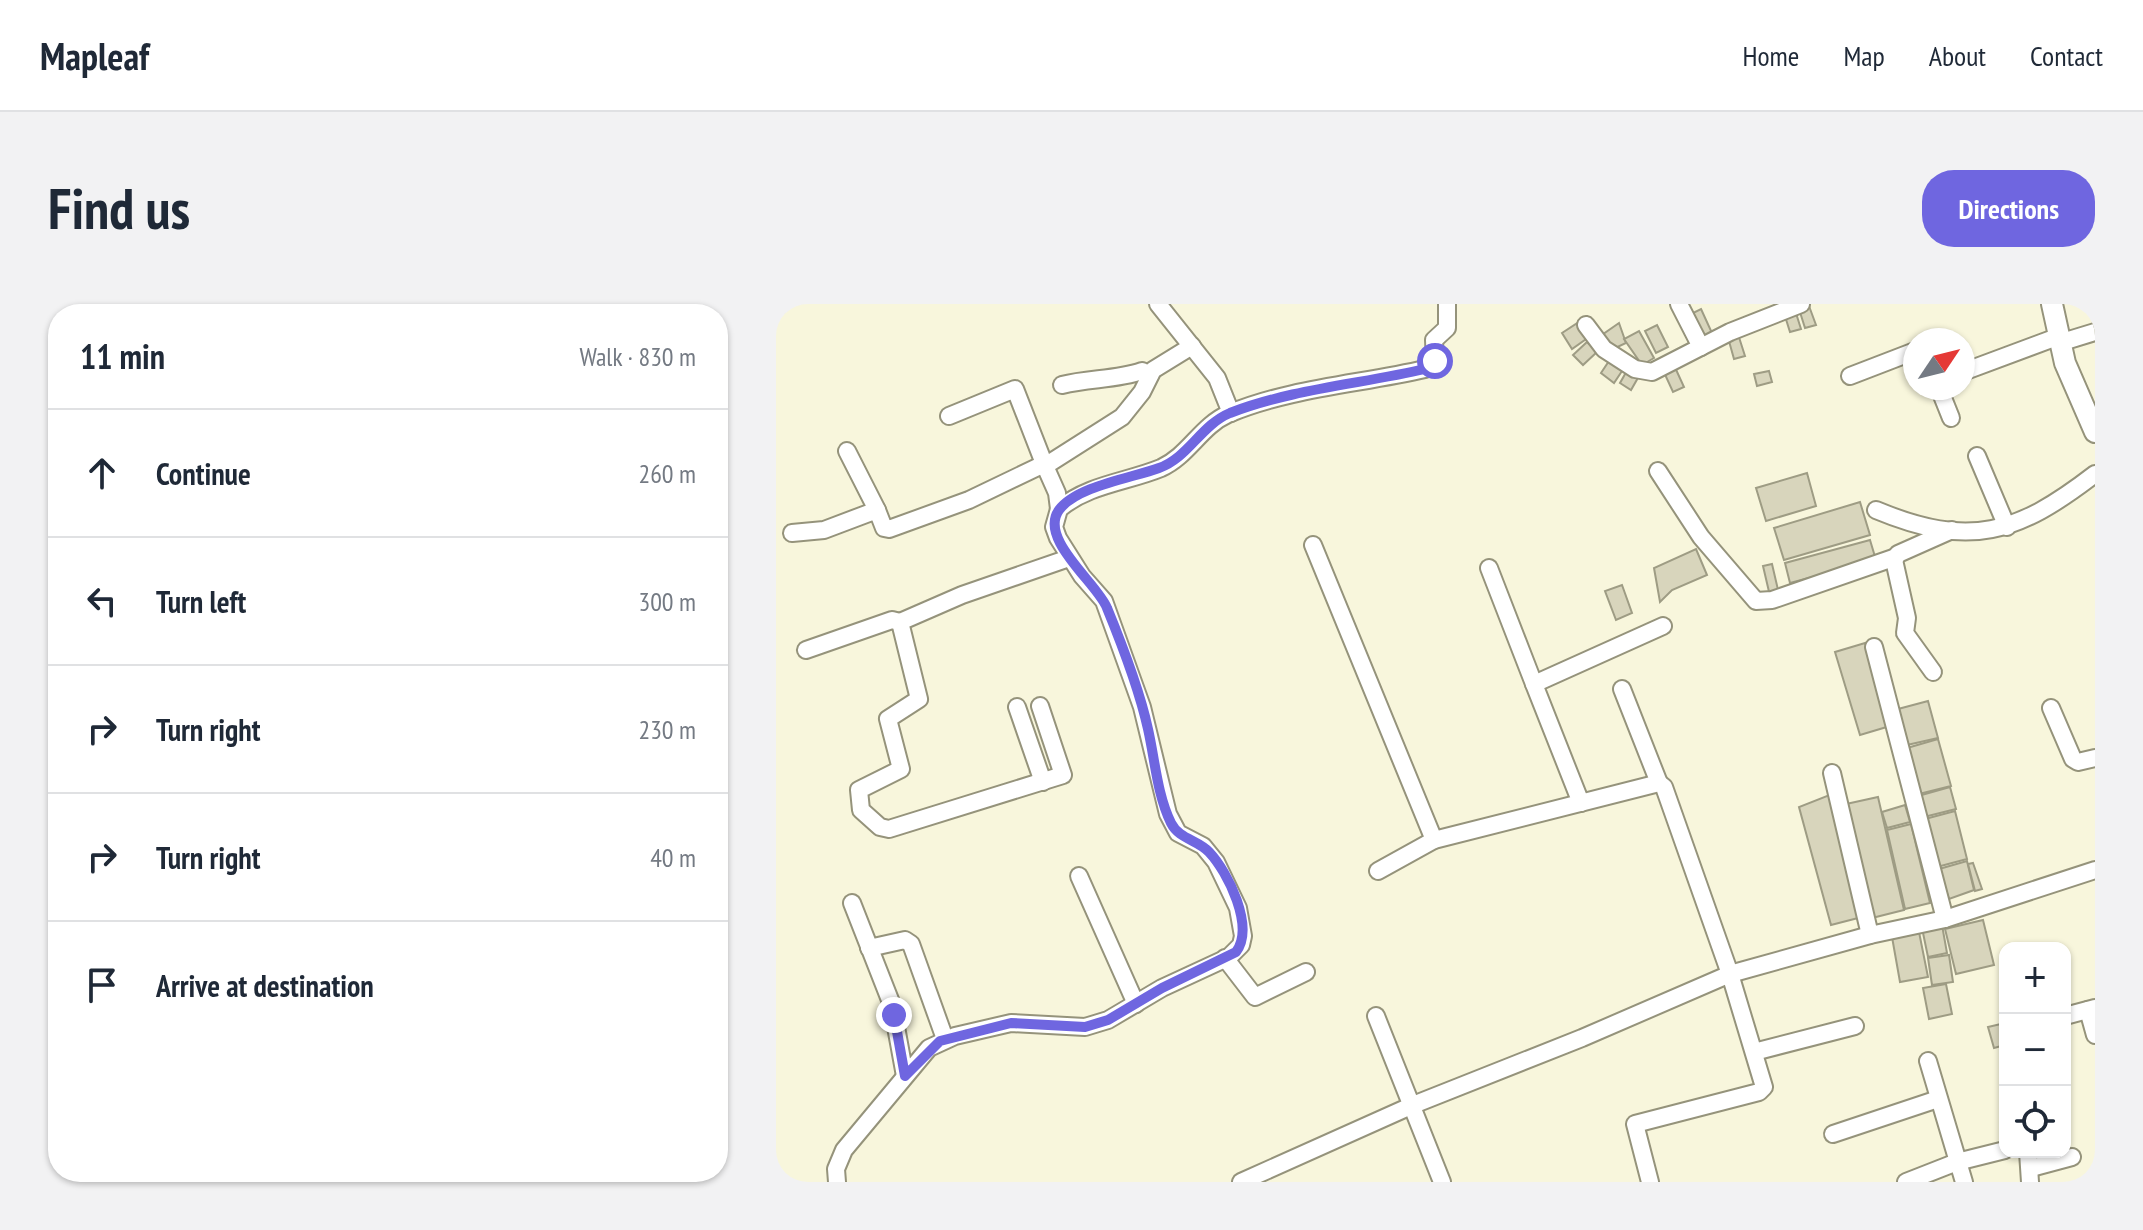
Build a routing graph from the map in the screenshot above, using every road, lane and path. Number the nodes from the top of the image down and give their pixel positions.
1 (1158, 304) edge
2 (1447, 304) edge
3 (1679, 304) edge
4 (1801, 304) edge
5 (2052, 304) edge
6 (1586, 325) dead end
7 (2095, 332) edge
8 (2058, 340) junction
9 (1192, 346) junction
10 (1701, 347) junction
11 (1903, 356) edge
12 (1975, 368) edge
13 (1150, 375) junction
14 (1850, 376) dead end
15 (1062, 385) dead end
16 (1944, 400) edge
17 (1231, 413) junction
18 (949, 416) dead end
19 (1951, 418) dead end
20 (2095, 432) edge
21 (847, 451) dead end
22 (1977, 456) dead end
23 (1044, 465) junction
24 (1658, 471) dead end
25 (2095, 474) edge
26 (1059, 509) junction
27 (877, 510) junction
28 (1876, 510) dead end
29 (2007, 527) junction
30 (1954, 530) junction
31 (792, 533) dead end
32 (1313, 545) dead end
33 (1896, 557) junction
34 (1069, 558) junction
35 (1489, 568) dead end
36 (900, 622) junction
37 (1663, 626) dead end
38 (1874, 647) dead end
39 (806, 650) dead end
40 (1933, 672) dead end
41 (1534, 684) junction
42 (1622, 689) dead end
43 (1040, 706) dead end
44 (1017, 707) dead end
45 (2051, 708) dead end
46 (2095, 758) edge
47 (1832, 773) dead end
48 (1043, 782) junction
49 (1659, 783) junction
50 (1581, 803) junction
51 (1434, 840) junction
52 (2095, 870) edge
53 (1378, 871) dead end
54 (1079, 876) dead end
55 (852, 903) dead end
56 (1945, 919) junction
57 (1870, 935) junction
58 (869, 948) junction
59 (1225, 958) junction
60 (1306, 972) dead end
61 (1730, 974) junction
62 (1136, 1004) junction
63 (2091, 1009) edge
64 (2071, 1014) edge
65 (1376, 1016) dead end
66 (1855, 1026) dead end
67 (2095, 1035) edge
68 (945, 1039) junction
69 (1754, 1052) junction
70 (1928, 1061) dead end
71 (905, 1076) junction
72 (1938, 1099) junction
73 (1413, 1105) junction
74 (1833, 1134) dead end
75 (1999, 1152) edge
76 (2072, 1157) dead end
77 (1957, 1162) junction
78 (2030, 1167) edge
79 (837, 1182) edge
80 (1241, 1182) edge
81 (1442, 1182) edge
82 (1650, 1182) edge
83 (1906, 1182) edge
84 (1964, 1182) edge

1 - 9 street
2 - 17 street
3 - 10 street
4 - 10 street
5 - 8 main road
6 - 10 street
7 - 8 street
8 - 12 street
8 - 20 main road
9 - 13 street
9 - 17 street
11 - 14 street
13 - 15 street
13 - 23 street
16 - 19 street
17 - 26 street
18 - 23 street
21 - 27 street
22 - 29 street
23 - 26 street
23 - 27 street
24 - 33 street
25 - 29 street
26 - 34 street
27 - 31 street
28 - 30 street
29 - 30 street
30 - 33 street
32 - 51 street
33 - 40 street
34 - 36 street
34 - 59 street
35 - 41 street
36 - 39 street
36 - 48 street
37 - 41 street
38 - 56 street
41 - 50 street
42 - 49 street
43 - 48 street
44 - 48 street
45 - 46 street
47 - 57 street
49 - 50 street
49 - 61 street
50 - 51 street
51 - 53 street
52 - 56 street
54 - 62 street
55 - 58 street
56 - 57 street
57 - 61 street
58 - 68 street
58 - 71 street
59 - 60 street
59 - 62 street
61 - 69 street
61 - 73 street
62 - 68 street
63 - 64 street
63 - 67 street
65 - 73 street
66 - 69 street
68 - 71 street
69 - 82 street
70 - 72 street
71 - 79 street
72 - 74 street
72 - 77 street
73 - 80 street
73 - 81 street
75 - 77 street
76 - 78 street
77 - 83 street
77 - 84 street

